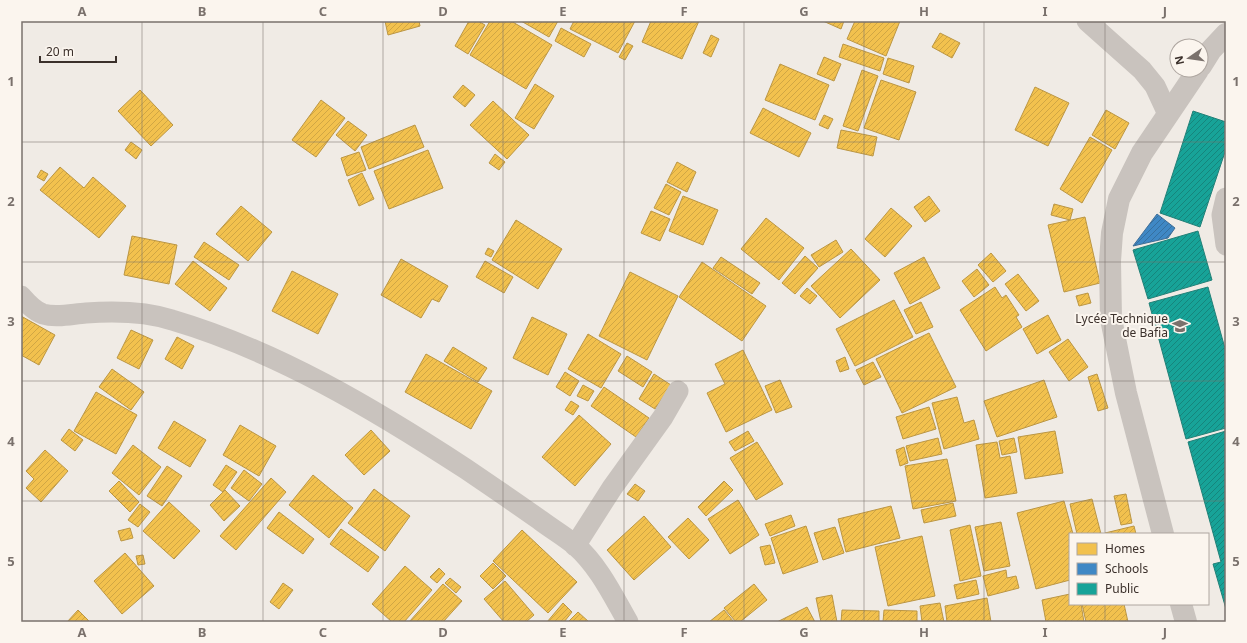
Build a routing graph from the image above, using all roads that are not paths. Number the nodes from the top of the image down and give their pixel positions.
1 (1087, 21) edge
2 (1226, 34) edge
3 (1209, 53) edge
4 (1193, 78) edge
5 (1168, 114) junction
6 (1226, 198) edge
7 (1226, 245) edge
8 (21, 296) edge
9 (678, 391) dead end
10 (1163, 533) edge
11 (576, 546) junction
12 (1181, 605) edge
13 (628, 622) edge
14 (1186, 622) edge

1 - 5 street
2 - 3 street
4 - 5 street
5 - 10 street
6 - 7 street
8 - 11 street
9 - 11 street
11 - 13 street
12 - 14 street

